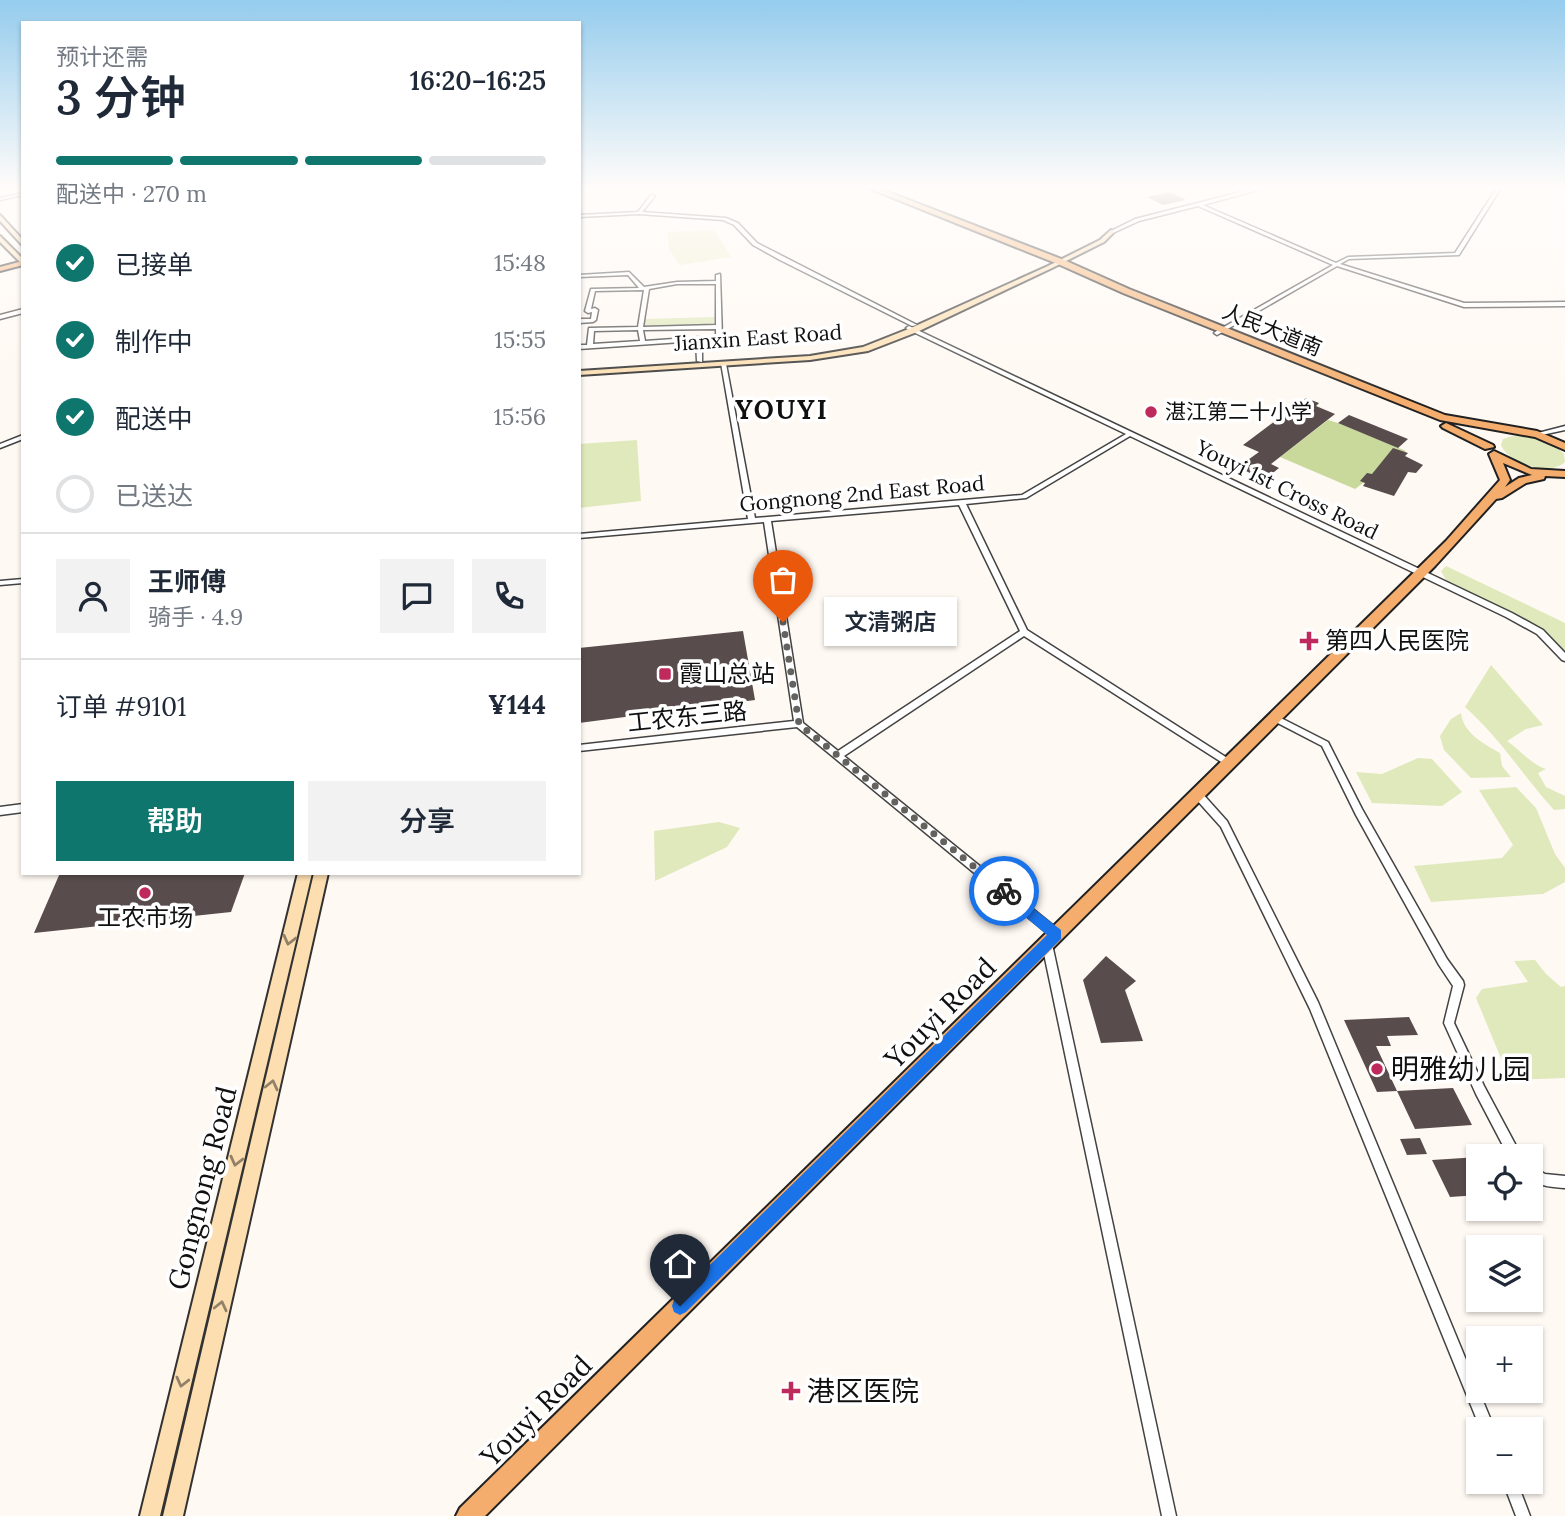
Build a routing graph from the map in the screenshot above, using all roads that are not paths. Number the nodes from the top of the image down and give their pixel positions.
1 (777, 257) edge
2 (1035, 257) edge
3 (1037, 257) edge
4 (1066, 257) edge
5 (1318, 257) edge
6 (1382, 257) edge
7 (21, 261) edge
8 (1052, 263) junction
9 (1337, 265) junction
10 (0, 267) edge
11 (581, 276) edge
12 (645, 289) junction
13 (1565, 304) edge
14 (581, 311) edge
15 (588, 311) junction
16 (21, 312) edge
17 (0, 317) edge
18 (593, 320) junction
19 (581, 321) edge
20 (719, 327) junction
21 (913, 328) junction
22 (581, 329) edge
23 (592, 329) junction
24 (640, 329) junction
25 (1219, 331) junction
26 (699, 339) junction
27 (643, 343) junction
28 (590, 344) junction
29 (581, 345) edge
30 (700, 361) junction
31 (723, 364) junction
32 (581, 371) edge
33 (581, 371) edge
34 (1565, 428) edge
35 (1513, 430) junction
36 (1130, 434) junction
37 (1537, 434) junction
38 (21, 438) edge
39 (0, 446) edge
40 (1565, 447) edge
41 (1492, 451) junction
42 (1562, 475) edge
43 (962, 503) junction
44 (1477, 516) junction
45 (767, 520) junction
46 (752, 522) junction
47 (581, 536) edge
48 (1420, 575) junction
49 (21, 582) edge
50 (0, 583) edge
51 (1024, 632) junction
52 (1565, 659) edge
53 (1565, 667) edge
54 (1273, 717) junction
55 (799, 724) junction
56 (581, 748) edge
57 (838, 756) junction
58 (1229, 763) junction
59 (1198, 795) junction
60 (21, 808) edge
61 (0, 811) edge
62 (305, 875) edge
63 (321, 875) edge
64 (1052, 939) junction
65 (1509, 1144) edge
66 (1543, 1180) edge
67 (1565, 1182) edge
68 (1483, 1417) edge
69 (1515, 1494) edge
70 (150, 1516) edge
71 (173, 1516) edge
72 (468, 1516) edge
73 (1169, 1516) edge
74 (1523, 1516) edge

1 - 21 street, Youyi 1st Cross Road
2 - 8 main road, 人民大道南
3 - 8 main road, 人民大道南
4 - 8 street, Jianxin East Road
5 - 9 street
6 - 9 street
7 - 10 main road
8 - 21 street, Jianxin East Road
8 - 25 main road, 人民大道南
9 - 13 street
9 - 25 street
11 - 12 street
12 - 15 street
12 - 20 street
12 - 24 street
14 - 15 street
15 - 18 street
16 - 17 street
18 - 19 street
18 - 23 street
20 - 24 street
20 - 26 street
21 - 30 street, Jianxin East Road
21 - 31 street, Jianxin East Road
21 - 36 street, Youyi 1st Cross Road
22 - 23 street
23 - 24 street
23 - 28 street
24 - 27 street
25 - 35 main road, 人民大道南
25 - 41 main road, 人民大道南
26 - 27 street
26 - 30 street
27 - 28 street
28 - 29 street
30 - 32 street, Jianxin East Road
31 - 33 street, Jianxin East Road
31 - 46 street
34 - 37 street
35 - 37 main road, 人民大道南
35 - 41 main road
36 - 43 street, Gongnong 2nd East Road
36 - 48 street, Youyi 1st Cross Road
37 - 40 main road, 人民大道南
38 - 39 street
41 - 42 main road, 人民大道南
41 - 44 main road, Youyi Road
42 - 44 main road, Youyi Road
43 - 45 street, Gongnong 2nd East Road
43 - 51 street
44 - 48 main road, Youyi Road
45 - 46 street, Gongnong 2nd East Road
45 - 55 street
46 - 47 street, Gongnong 2nd East Road
48 - 52 street, Youyi 1st Cross Road
48 - 53 street, Youyi 1st Cross Road
48 - 54 main road, Youyi Road
49 - 50 street
51 - 57 street
51 - 58 street
54 - 58 main road, Youyi Road
54 - 65 street
55 - 56 street, 工农东三路
55 - 57 street
57 - 64 street
58 - 59 main road, Youyi Road
59 - 64 main road, Youyi Road
59 - 68 street
60 - 61 street
62 -> 70 street, Gongnong Road
71 -> 63 street, Gongnong Road
64 - 72 main road, Youyi Road
64 - 73 street
66 - 67 street
69 - 74 street

